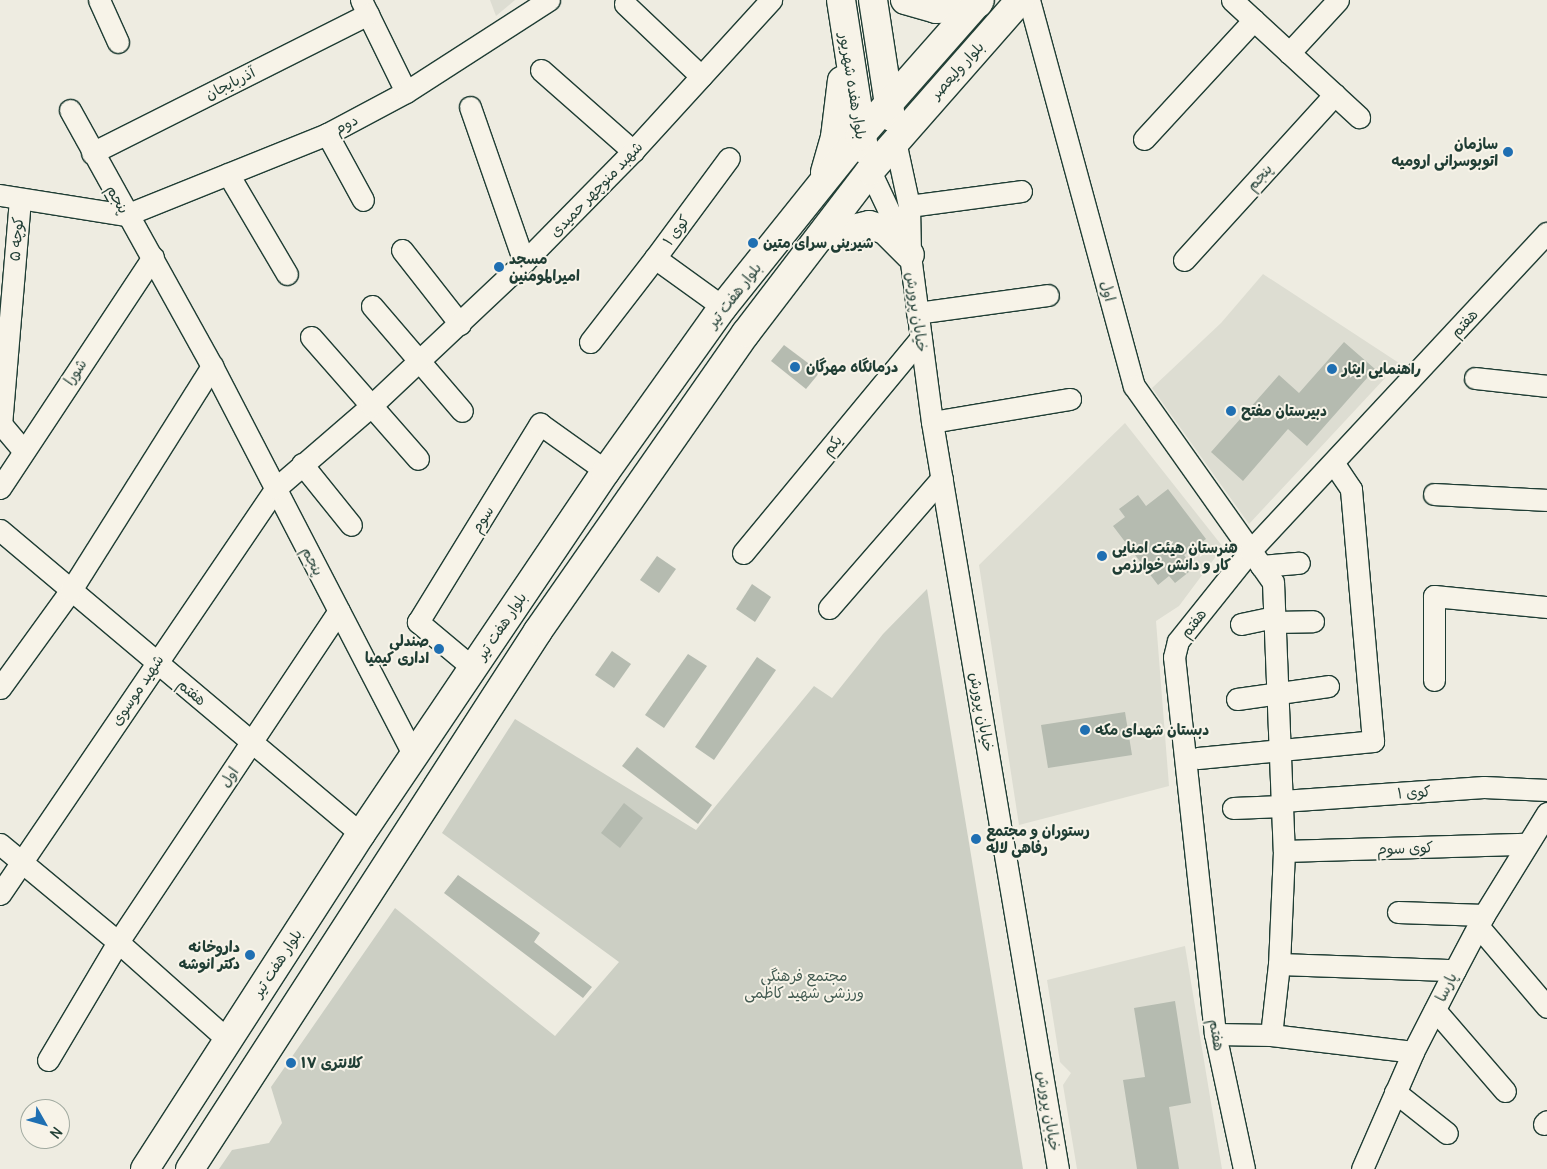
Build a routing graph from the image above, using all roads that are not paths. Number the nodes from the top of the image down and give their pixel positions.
1 (99, 0) edge
2 (548, 0) edge
3 (771, 0) edge
4 (841, 0) edge
5 (874, 0) edge
6 (905, 0) edge
7 (1020, 0) edge
8 (1029, 0) edge
9 (1232, 0) edge
10 (1338, 0) edge
11 (979, 1) edge
12 (625, 4) dead end
13 (364, 7) edge
14 (1254, 20) junction
15 (846, 41) junction
16 (118, 42) dead end
17 (1289, 53) junction
18 (541, 70) dead end
19 (701, 76) junction
20 (406, 92) junction
21 (1334, 94) junction
22 (889, 106) junction
23 (470, 107) dead end
24 (70, 110) dead end
25 (1359, 117) dead end
26 (327, 134) junction
27 (860, 136) junction
28 (1144, 139) dead end
29 (894, 141) junction
30 (92, 152) junction
31 (633, 152) junction
32 (729, 158) dead end
33 (870, 171) junction
34 (228, 174) junction
35 (820, 188) junction
36 (1021, 192) dead end
37 (10, 197) edge
38 (363, 200) dead end
39 (909, 206) junction
40 (126, 215) junction
41 (1547, 233) edge
42 (822, 236) junction
43 (402, 250) dead end
44 (910, 254) junction
45 (153, 257) junction
46 (655, 258) junction
47 (1184, 260) dead end
48 (524, 262) junction
49 (287, 274) dead end
50 (1048, 295) dead end
51 (372, 306) dead end
52 (723, 307) junction
53 (917, 313) junction
54 (460, 324) junction
55 (311, 336) dead end
56 (921, 338) junction
57 (590, 342) dead end
58 (420, 361) junction
59 (212, 366) junction
60 (1475, 378) dead end
61 (1547, 386) edge
62 (1070, 399) dead end
63 (371, 406) junction
64 (462, 411) dead end
65 (932, 422) junction
66 (23, 450) junction
67 (418, 459) dead end
68 (302, 464) junction
69 (1334, 464) junction
70 (606, 471) junction
71 (942, 478) junction
72 (0, 488) edge
73 (276, 488) junction
74 (1434, 494) dead end
75 (1547, 500) edge
76 (351, 524) dead end
77 (0, 530) edge
78 (742, 553) dead end
79 (1256, 559) junction
80 (1298, 563) dead end
81 (71, 590) junction
82 (1547, 607) edge
83 (829, 608) dead end
84 (339, 611) junction
85 (510, 613) junction
86 (1274, 619) junction
87 (1314, 621) dead end
88 (1241, 624) dead end
89 (538, 631) junction
90 (156, 662) junction
91 (473, 668) junction
92 (1434, 680) dead end
93 (1328, 686) dead end
94 (0, 688) edge
95 (1277, 691) junction
96 (1237, 699) dead end
97 (253, 743) junction
98 (1280, 749) junction
99 (414, 756) junction
100 (1198, 758) dead end
101 (1547, 790) edge
102 (1282, 803) junction
103 (1233, 808) dead end
104 (1547, 813) edge
105 (361, 834) junction
106 (0, 844) edge
107 (1526, 844) junction
108 (1284, 851) junction
109 (21, 861) junction
110 (0, 894) edge
111 (1398, 912) dead end
112 (1481, 920) junction
113 (118, 942) junction
114 (1279, 964) junction
115 (1454, 970) junction
116 (1547, 1007) edge
117 (1435, 1010) junction
118 (1215, 1034) junction
119 (1271, 1035) junction
120 (227, 1039) junction
121 (1413, 1052) junction
122 (48, 1060) dead end
123 (1505, 1091) dead end
124 (1395, 1092) junction
125 (190, 1098) junction
126 (223, 1118) junction
127 (1447, 1133) dead end
128 (145, 1169) edge
129 (190, 1169) edge
130 (1058, 1169) edge
131 (1244, 1169) edge
132 (1362, 1169) edge

1 - 16 street
2 - 20 street, دوم
3 - 19 street, شهبد منوچهر حمیدی
4 - 15 main road, بلوار هفده شهریور
5 - 22 main road
6 - 11 main road
7 - 29 main road, بلوار ولیعصر
8 - 79 street, اول
9 - 14 street
10 - 17 street
11 - 22 main road, بلوار ولیعصر
12 - 19 street
13 - 20 street
13 - 30 street, آذربایجان
14 - 17 street
14 - 28 street
15 - 27 main road, بلوار هفده شهریور
15 - 35 main road
17 - 21 street
18 - 31 street
19 - 31 street, شهبد منوچهر حمیدی
20 - 26 street, دوم
21 - 25 street
21 - 47 street, پنجم
22 - 27 main road, بلوار هفت تیر
22 - 29 main road
23 - 48 street
24 - 30 street, پنجم
26 - 34 street, دوم
26 - 38 street
27 - 33 main road, بلوار هفده شهریور
27 - 35 main road, بلوار هفت تیر
29 - 33 main road
29 - 39 street, خیابان پرورش
30 - 40 street, پنجم
31 - 48 street, شهبد منوچهر حمیدی
32 - 46 street, کوی ۱
33 - 42 main road
33 - 44 street, خیابان پرورش
34 - 40 street, دوم
34 - 49 street
35 - 52 main road, بلوار هفت تیر
36 - 39 street
37 - 40 street
37 - 66 street, کوچه ۵
39 - 44 street, خیابان پرورش
40 - 45 street, پنجم
41 - 69 street, هفتم
42 - 44 main road
42 - 89 main road
43 - 54 street
44 - 53 street, خیابان پرورش
45 - 59 street, پنجم
45 - 66 street, شورا
46 - 52 street, کوی ۱
46 - 57 street
48 - 54 street, شهبد منوچهر حمیدی
50 - 53 street
51 - 58 street
52 - 70 main road, بلوار هفت تیر
53 - 56 street, خیابان پرورش
54 - 58 street, شهبد منوچهر حمیدی
55 - 63 street
56 - 65 street, خیابان پرورش
56 - 78 street, یکم
58 - 63 street, شهبد منوچهر حمیدی
58 - 64 street
59 - 73 street, پنجم
59 - 81 street
60 - 61 street
62 - 65 street
63 - 67 street
63 - 68 street, شهبد منوچهر حمیدی
65 - 71 street, خیابان پرورش
66 - 72 street, شورا
68 - 73 street, شهبد منوچهر حمیدی
68 - 76 street
69 - 79 street, هفتم
69 - 98 street
70 - 85 main road, بلوار هفت تیر
70 - 91 street, سوم
71 - 83 street
71 - 130 street, خیابان پرورش
73 - 84 street, پنجم
73 - 90 street, شهید موسوی
74 - 75 street
77 - 81 street, هفتم
79 - 80 street
79 - 86 street, اول
79 - 118 street, هفتم
81 - 90 street, هفتم
81 - 94 street
82 - 92 street
84 - 97 street, اول
84 - 99 street, پنجم
85 - 89 main road
85 - 91 main road, بلوار هفت تیر
86 - 87 street
86 - 88 street
86 - 95 street, اول
89 - 126 main road
90 - 97 street, هفتم
90 - 109 street, شهید موسوی
91 - 99 main road, بلوار هفت تیر
93 - 95 street
95 - 96 street
95 - 98 street, اول
97 - 105 street, هفتم
97 - 113 street, اول
98 - 100 street
98 - 102 street, اول
99 - 105 main road, بلوار هفت تیر
101 - 102 street, کوی ۱
102 - 103 street, کوی ۱
102 - 108 street, اول
104 - 107 street, پارسا
105 - 120 main road, بلوار هفت تیر
106 - 109 street
107 - 108 street, کوی سوم
107 - 112 street, پارسا
108 - 114 street, اول
109 - 110 street, شهید موسوی
109 - 113 street
111 - 112 street
112 - 115 street, پارسا
112 - 116 street
113 - 120 street
113 - 122 street, اول
114 - 115 street
114 - 119 street, اول
115 - 117 street, پارسا
117 - 121 street, پارسا
117 - 123 street
118 - 119 street
118 - 131 street, هفتم
119 - 121 street
120 - 125 main road, بلوار هفت تیر
121 - 124 street, پارسا
124 - 127 street
124 - 132 street, پارسا
125 - 126 main road
125 - 128 main road, بلوار هفت تیر
126 - 129 main road

